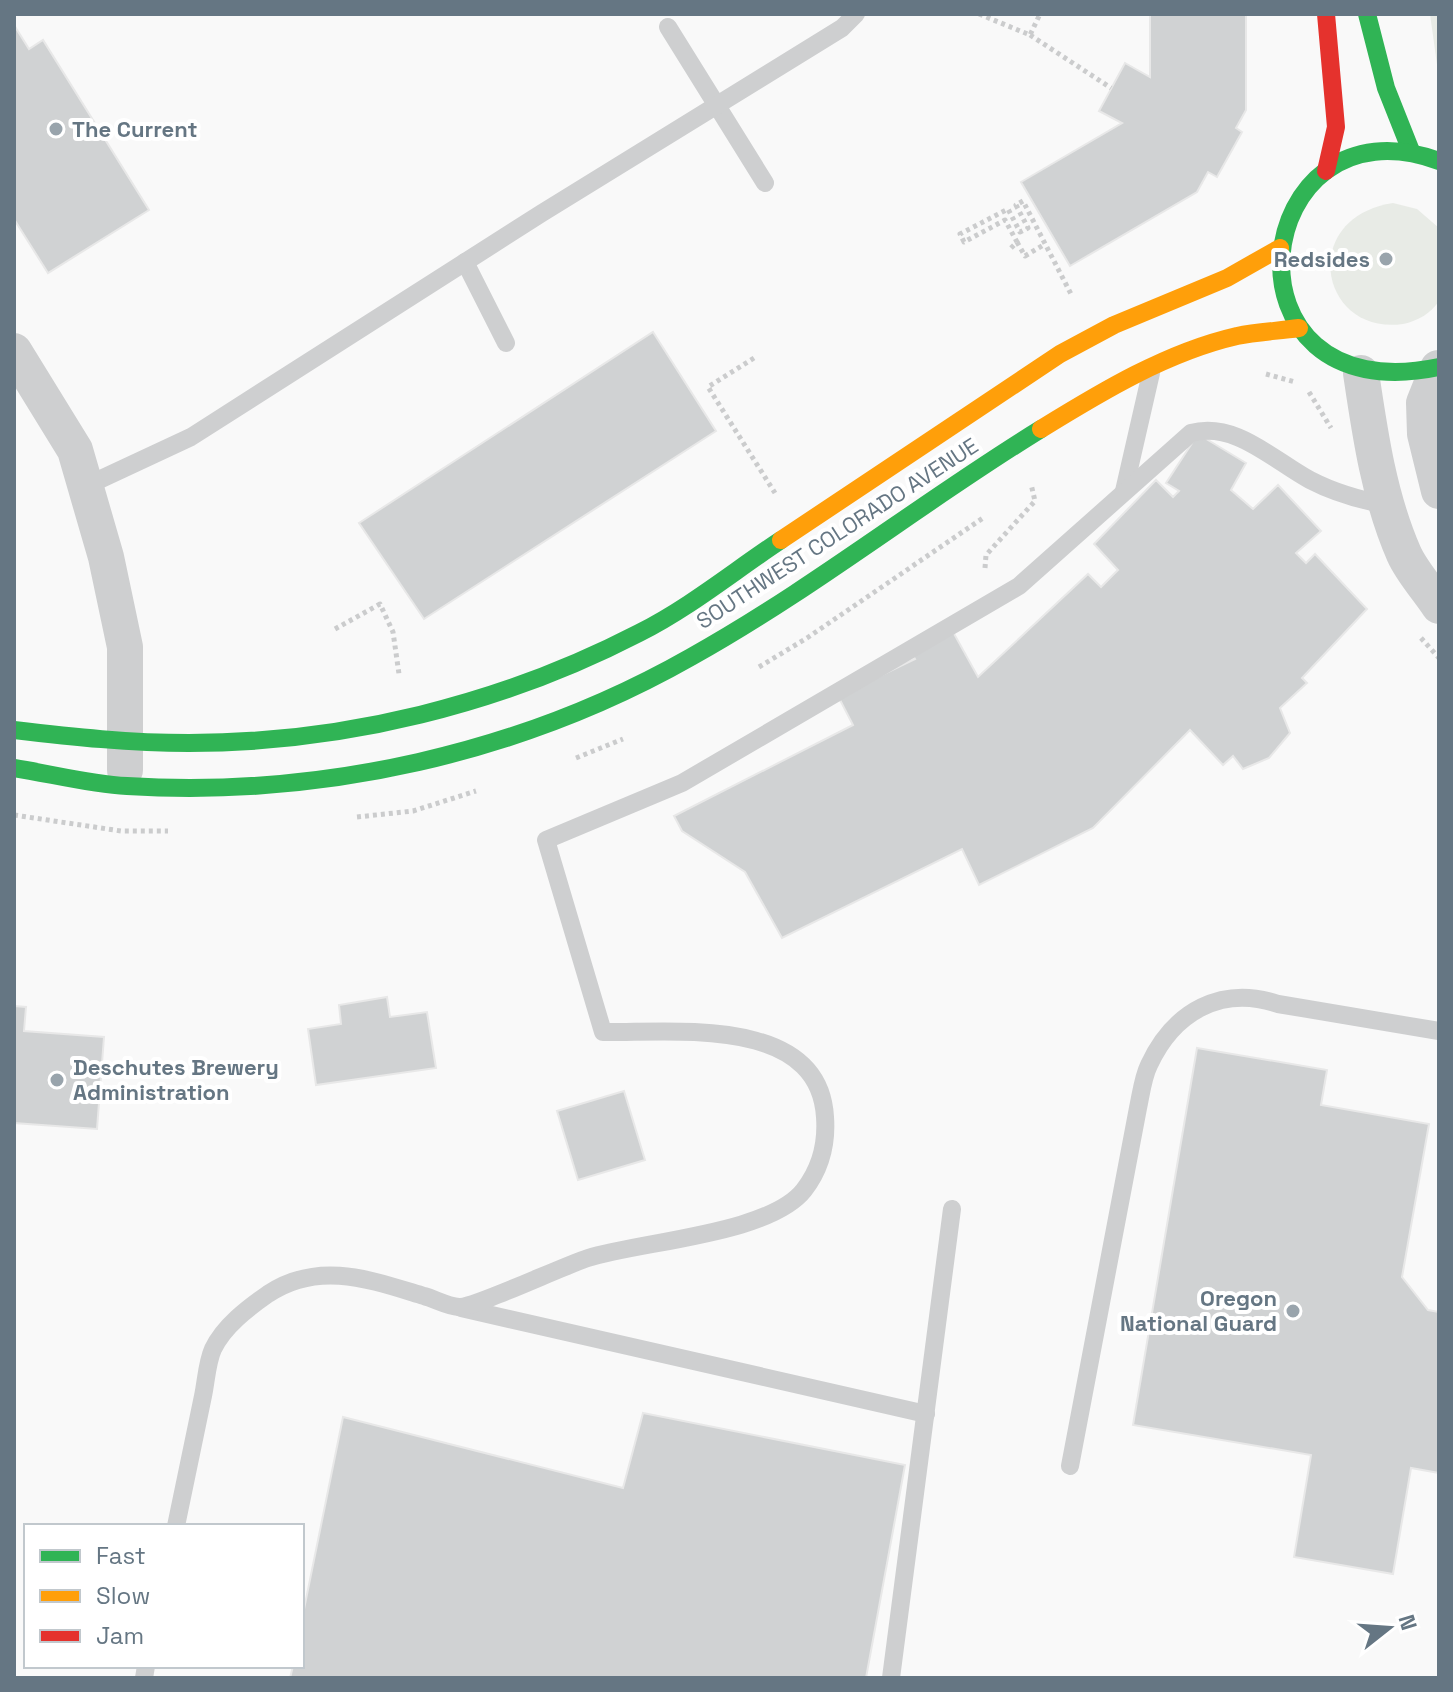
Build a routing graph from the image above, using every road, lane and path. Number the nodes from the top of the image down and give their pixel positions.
1 (856, 14) edge
2 (979, 14) edge
3 (1040, 14) edge
4 (1326, 14) edge
5 (1367, 14) edge
6 (668, 27) dead end
7 (1030, 35) junction
8 (1111, 88) dead end
9 (719, 105) junction
10 (1411, 151) junction
11 (1439, 161) edge
12 (1326, 171) junction
13 (765, 183) dead end
14 (1017, 242) junction
15 (1045, 244) junction
16 (1011, 248) dead end
17 (1280, 248) junction
18 (465, 262) junction
19 (1071, 294) dead end
20 (1299, 328) junction
21 (506, 343) dead end
22 (14, 351) edge
23 (754, 358) dead end
24 (1438, 367) edge
25 (1152, 368) junction
26 (1361, 373) junction
27 (1031, 484) dead end
28 (86, 486) junction
29 (1124, 491) junction
30 (1439, 491) edge
31 (775, 493) dead end
32 (1387, 505) junction
33 (985, 568) dead end
34 (1439, 606) edge
35 (335, 629) dead end
36 (399, 674) dead end
37 (14, 730) edge
38 (126, 742) junction
39 (14, 768) edge
40 (125, 786) junction
41 (1439, 1031) edge
42 (952, 1209) dead end
43 (461, 1308) junction
44 (926, 1414) junction
45 (1070, 1466) dead end
46 (176, 1524) edge
47 (891, 1678) edge

1 - 9 lane
2 - 7 path
3 - 7 path
4 - 12 main road
5 - 10 main road
6 - 9 lane
7 - 8 path
9 - 13 lane
9 - 18 lane
10 - 11 main road
10 - 12 main road
12 - 17 main road
14 - 15 path
14 - 15 path
14 - 16 path
15 - 19 path
17 - 20 main road
17 - 38 main road, SOUTHWEST COLORADO AVENUE
18 - 21 lane
18 - 28 lane
20 - 25 main road, SOUTHWEST COLORADO AVENUE
20 - 26 main road
22 - 28 street
23 - 31 path
24 - 26 main road
24 - 30 street
25 - 29 lane
25 - 40 main road, SOUTHWEST COLORADO AVENUE
26 - 32 street
27 - 33 path
28 - 38 street
29 - 32 lane
29 - 43 lane
32 - 34 street
35 - 36 path
37 - 38 main road, SOUTHWEST COLORADO AVENUE
38 - 40 street
39 - 40 main road, SOUTHWEST COLORADO AVENUE
41 - 45 lane
42 - 44 lane
43 - 44 lane
43 - 46 lane
44 - 47 lane

